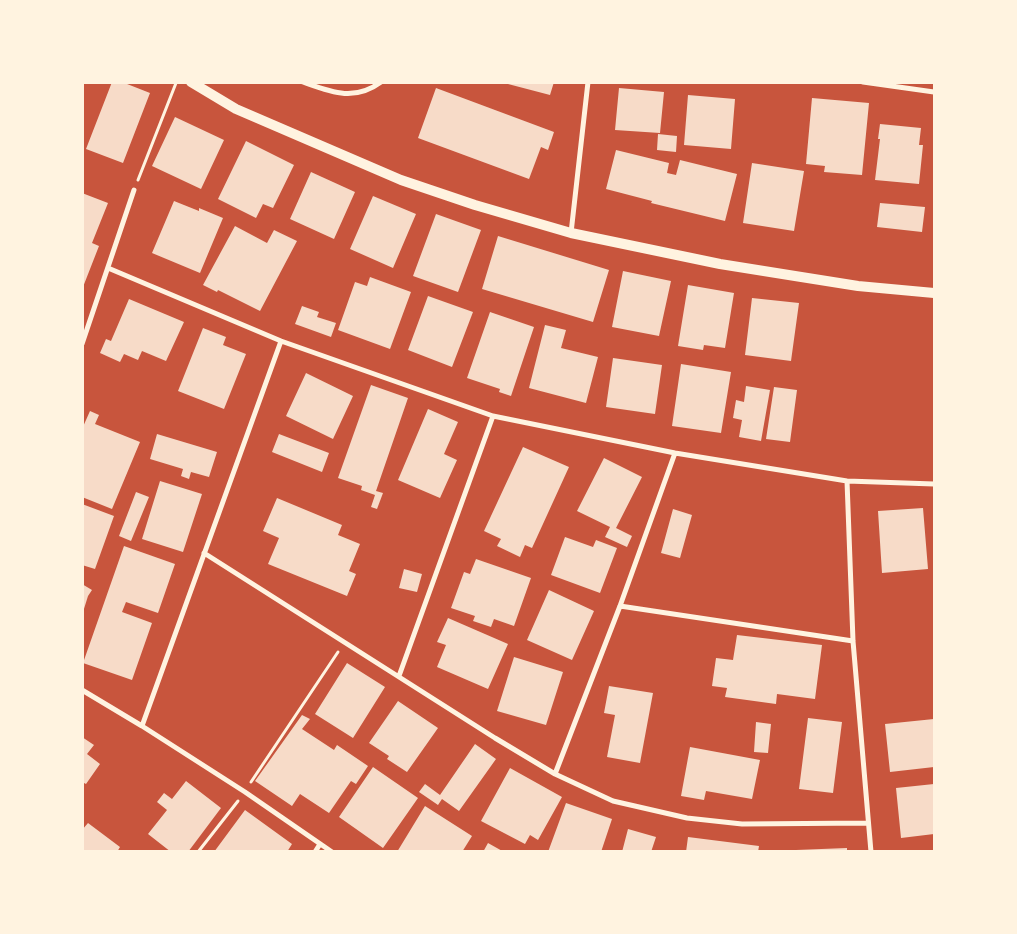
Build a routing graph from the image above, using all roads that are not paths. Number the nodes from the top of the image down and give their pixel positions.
1 (191, 82) edge
2 (303, 82) edge
3 (381, 82) edge
4 (588, 82) edge
5 (863, 82) edge
6 (934, 92) edge
7 (134, 190) road end
8 (571, 233) junction
9 (108, 268) junction
10 (934, 293) edge
11 (281, 341) junction
12 (82, 344) edge
13 (493, 416) junction
14 (674, 453) junction
15 (847, 481) junction
16 (934, 484) edge
17 (204, 553) junction
18 (620, 606) junction
19 (853, 641) junction
20 (399, 676) junction
21 (82, 690) edge
22 (142, 726) junction
23 (555, 774) junction
24 (868, 823) junction
25 (320, 844) junction
26 (315, 852) edge
27 (332, 852) edge
28 (871, 852) edge

1 - 8 main road
2 - 3 street
4 - 8 street
5 - 6 street
7 - 9 street
8 - 10 main road
9 - 11 street
9 - 12 street
11 - 13 street
11 - 17 street
13 - 14 street
13 - 20 street
14 - 15 street
14 - 18 street
15 - 16 street
15 - 19 street
17 - 20 street
17 - 22 street
18 - 19 street
18 - 23 street
19 - 24 street
20 - 23 street
21 - 22 street
22 - 25 street
23 - 24 street
24 - 28 street
25 - 26 street
25 - 27 street

